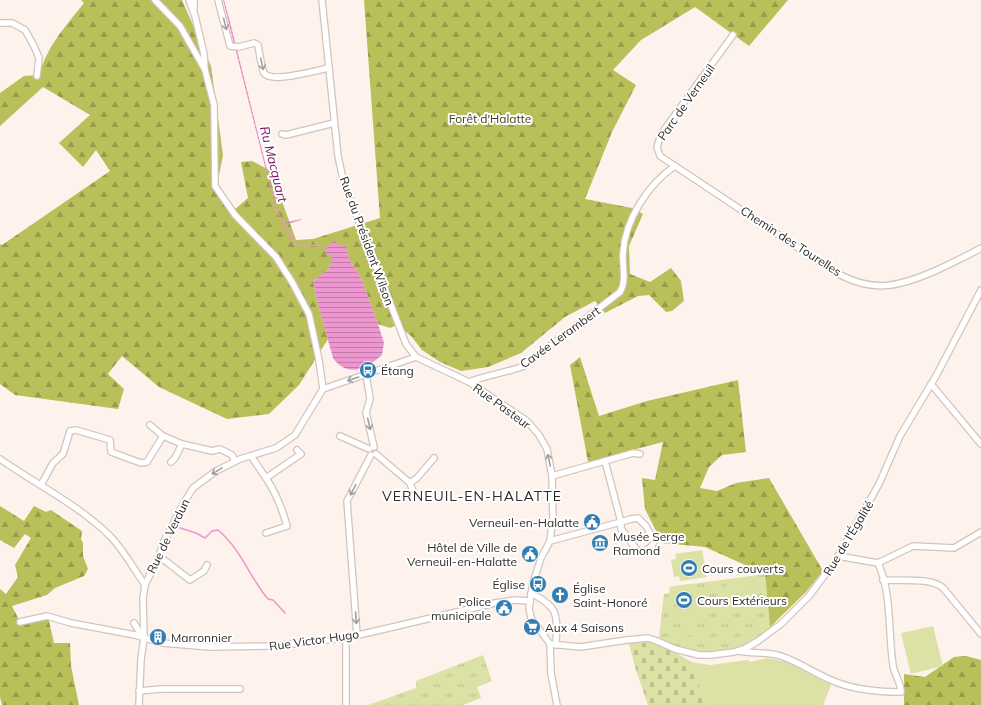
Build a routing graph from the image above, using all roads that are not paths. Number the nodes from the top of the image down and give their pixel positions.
1 (155, 0) edge
2 (189, 0) edge
3 (194, 0) edge
4 (218, 0) edge
5 (322, 0) edge
6 (195, 16) junction
7 (0, 23) edge
8 (733, 35) dead end
9 (329, 68) junction
10 (205, 70) junction
11 (37, 76) dead end
12 (334, 123) junction
13 (282, 134) dead end
14 (675, 166) junction
15 (981, 248) edge
16 (981, 290) edge
17 (416, 356) junction
18 (366, 374) junction
19 (469, 382) junction
20 (931, 384) junction
21 (323, 389) junction
22 (150, 425) dead end
23 (163, 436) junction
24 (340, 436) dead end
25 (182, 444) junction
26 (981, 444) edge
27 (297, 450) dead end
28 (373, 451) junction
29 (640, 454) dead end
30 (251, 456) junction
31 (434, 458) dead end
32 (0, 459) edge
33 (235, 461) junction
34 (605, 461) junction
35 (171, 462) dead end
36 (552, 476) junction
37 (266, 478) junction
38 (410, 483) junction
39 (41, 485) junction
40 (415, 497) dead end
41 (621, 522) junction
42 (981, 532) edge
43 (266, 533) dead end
44 (550, 541) junction
45 (159, 556) junction
46 (838, 556) junction
47 (878, 563) junction
48 (207, 565) dead end
49 (883, 580) junction
50 (145, 585) junction
51 (531, 594) junction
52 (530, 601) junction
53 (20, 622) dead end
54 (134, 623) dead end
55 (981, 634) edge
56 (357, 635) junction
57 (144, 638) junction
58 (346, 638) junction
59 (553, 645) junction
60 (738, 651) junction
61 (240, 689) dead end
62 (139, 691) junction
63 (139, 705) edge
64 (346, 705) edge
65 (557, 705) edge

1 - 10 street
2 - 6 street
3 - 6 street
4 -> 9 street
5 - 9 street, Rue du Président Wilson
6 - 10 street
7 - 11 street
8 - 14 street, Parc de Verneuil
9 - 12 street, Rue du Président Wilson
10 - 21 street
12 - 13 street
12 - 17 street, Rue du Président Wilson
14 - 15 street, Chemin des Tourelles
14 - 19 street, Cavée Lerambert
16 - 20 street, Rue de l'Égalité
17 - 18 street
17 - 19 street, Rue Pasteur
18 -> 21 street
18 -> 28 street
36 -> 19 street, Rue Pasteur
20 - 26 street
20 - 46 street, Rue de l'Égalité
21 - 30 street, Rue de Verdun
22 - 23 street
23 - 25 street
23 - 39 street
24 - 28 street
25 - 33 street
25 - 35 street
27 - 37 street
28 - 38 street
28 -> 56 street
29 - 34 street
30 - 33 street, Rue de Verdun
30 - 37 street
31 - 38 street
32 - 39 street
33 -> 45 street, Rue de Verdun
34 - 36 street
34 - 41 street
36 - 44 street, Rue Pasteur
37 - 43 street
38 - 40 street
39 - 50 street
41 - 41 street
41 - 44 street
42 - 47 street
44 - 51 street, Rue Pasteur
45 - 48 street
45 - 50 street, Rue de Verdun
46 - 47 street
46 - 60 street, Rue de l'Égalité
47 - 49 street
49 - 55 street
49 - 60 street
50 - 57 street, Rue de Verdun
51 - 52 street, Rue Pasteur
51 - 59 street
52 - 56 street, Rue Victor Hugo
52 - 59 street, Rue Pasteur
53 - 57 street, Rue Victor Hugo
54 - 57 street
56 - 58 street, Rue Victor Hugo
57 - 58 street, Rue Victor Hugo
57 - 62 street, Rue de Verdun
58 - 64 street
59 - 60 street, Rue de l'Égalité
59 - 65 street
61 - 62 street
62 - 63 street, Rue de Verdun

